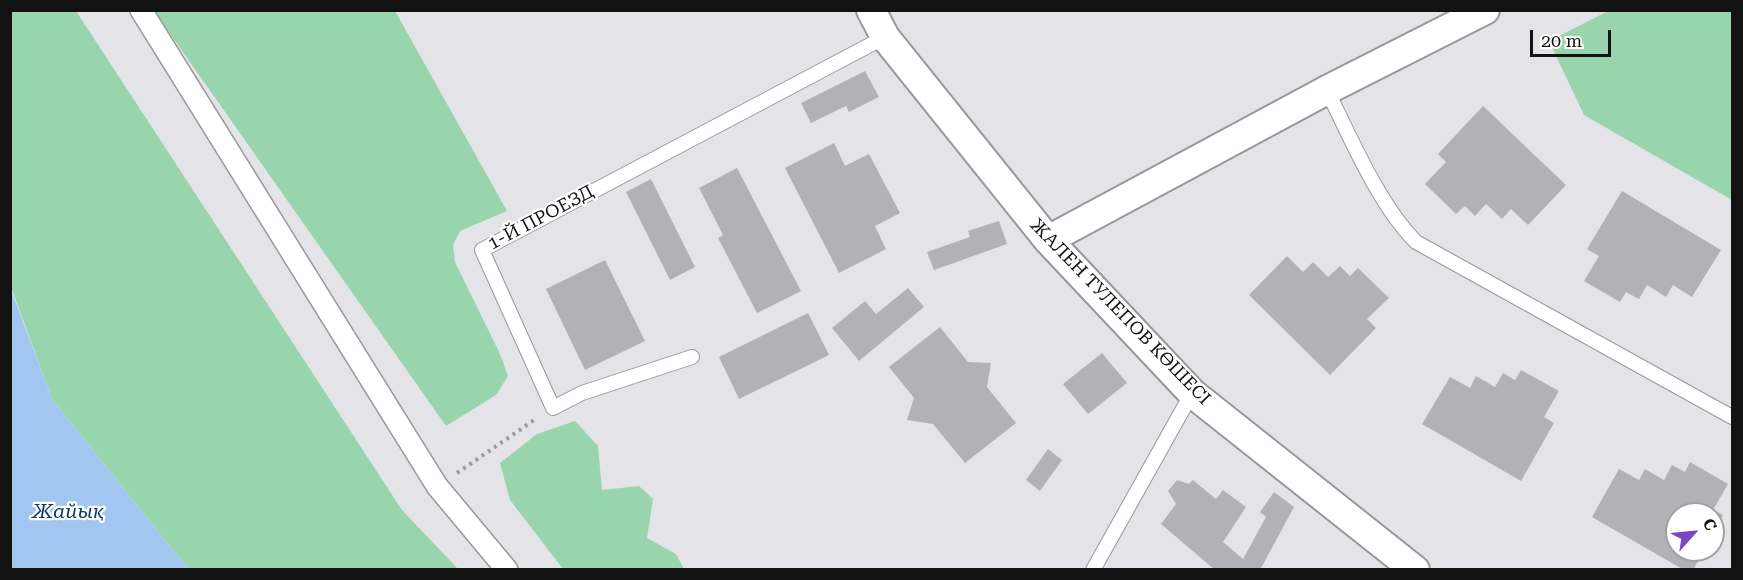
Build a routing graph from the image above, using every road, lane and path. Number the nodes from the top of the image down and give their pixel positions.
1 (141, 10) edge
2 (871, 10) edge
3 (1485, 10) edge
4 (885, 37) junction
5 (1327, 90) junction
6 (1048, 240) junction
7 (692, 357) dead end
8 (1192, 393) junction
9 (553, 408) junction
10 (1732, 417) edge
11 (437, 486) junction
12 (507, 570) edge
13 (1093, 570) edge
14 (1416, 570) edge

1 - 11 street
2 - 4 street, ЖАЛЕН ТУЛЕПОВ КӨШЕСІ
3 - 5 street
4 - 6 street, ЖАЛЕН ТУЛЕПОВ КӨШЕСІ
4 - 9 lane, 1-Й ПРОЕЗД
5 - 6 street
5 - 10 lane
6 - 8 street, ЖАЛЕН ТУЛЕПОВ КӨШЕСІ
7 - 9 lane
8 - 13 lane
8 - 14 street, ЖАЛЕН ТУЛЕПОВ КӨШЕСІ
9 - 11 path
11 - 12 street

